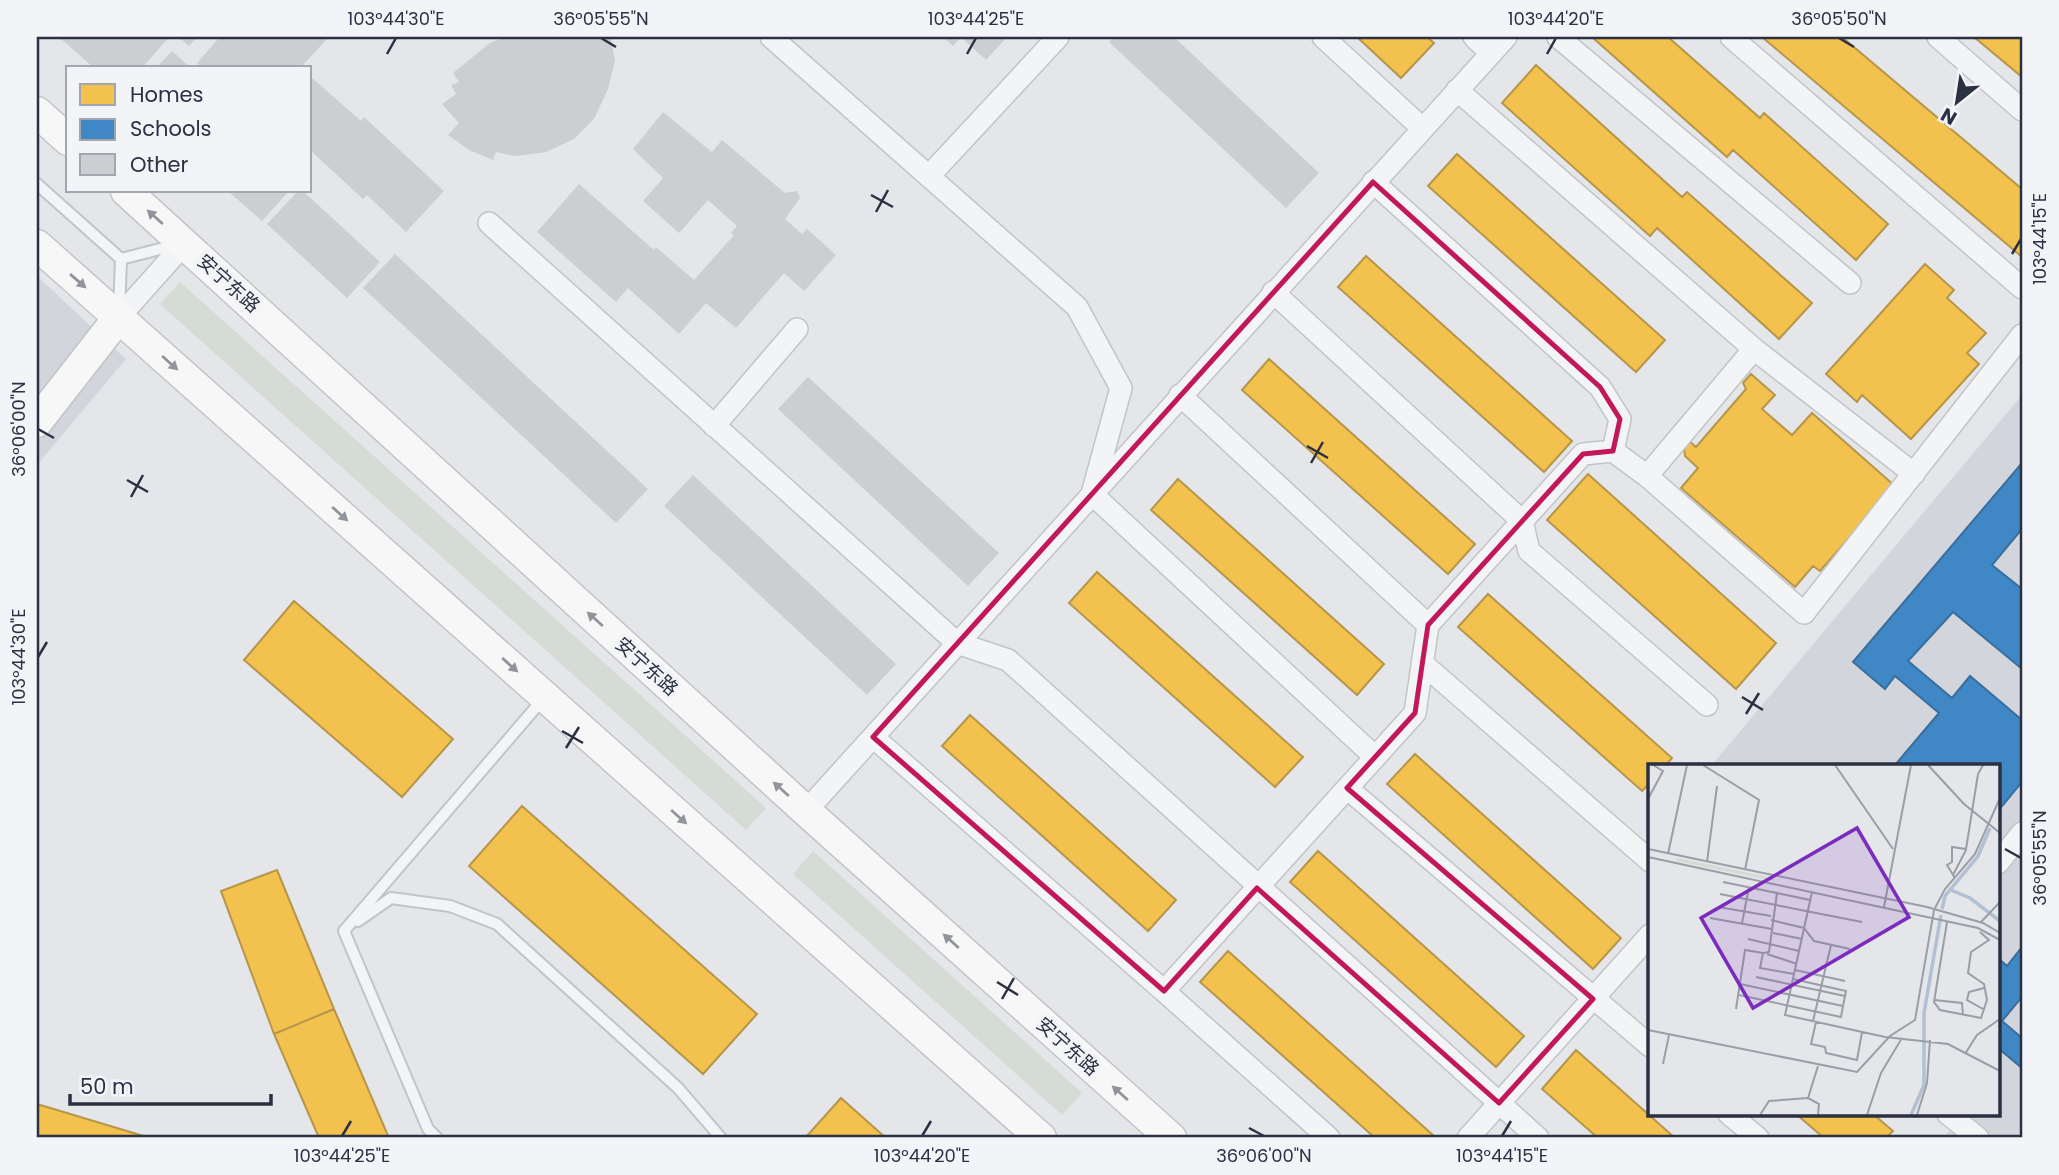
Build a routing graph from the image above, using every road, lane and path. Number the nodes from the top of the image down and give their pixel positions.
1 (771, 37) edge
2 (1058, 37) edge
3 (1323, 37) edge
4 (1474, 37) edge
5 (1506, 37) edge
6 (1558, 37) edge
7 (1731, 37) edge
8 (1938, 37) edge
9 (1491, 53) junction
10 (1457, 90) junction
11 (2022, 110) edge
12 (37, 112) edge
13 (1422, 128) junction
14 (66, 138) edge
15 (929, 176) junction
16 (1373, 182) junction
17 (37, 184) edge
18 (127, 192) edge
19 (489, 223) dead end
20 (185, 243) junction
21 (37, 245) edge
22 (121, 259) junction
23 (1850, 283) dead end
24 (2022, 288) edge
25 (1273, 292) junction
26 (119, 317) junction
27 (797, 329) dead end
28 (2022, 335) edge
29 (1754, 349) junction
30 (1181, 395) junction
31 (37, 422) edge
32 (714, 426) junction
33 (1613, 452) junction
34 (1914, 474) junction
35 (1647, 476) junction
36 (1092, 494) junction
37 (1522, 521) junction
38 (1428, 625) junction
39 (957, 643) junction
40 (1422, 663) junction
41 (545, 697) junction
42 (1707, 705) dead end
43 (873, 737) junction
44 (1375, 757) junction
45 (1347, 788) junction
46 (806, 811) junction
47 (2022, 833) edge
48 (1648, 859) edge
49 (2000, 860) edge
50 (1257, 888) junction
51 (344, 930) junction
52 (1648, 938) edge
53 (1164, 991) junction
54 (1593, 999) junction
55 (1648, 1044) edge
56 (1499, 1103) junction
57 (1731, 1116) edge
58 (1950, 1116) edge
59 (1971, 1136) edge
60 (438, 1138) edge
61 (721, 1138) edge
62 (1041, 1138) edge
63 (1171, 1138) edge
64 (1329, 1138) edge
65 (1468, 1138) edge
66 (1538, 1138) edge
67 (1758, 1138) edge

1 - 15 street
2 - 15 street
3 - 13 street
4 - 9 street
5 - 9 street
6 - 23 street
7 - 24 street
8 - 11 street
9 - 10 street
10 - 13 street
10 - 29 street
12 - 14 main road
13 - 16 street
15 - 36 street
16 - 25 street
16 - 33 street
17 - 22 lane
20 -> 18 main road, 安宁东路
19 - 32 street
20 - 22 lane
20 - 26 street
46 -> 20 main road, 安宁东路
21 -> 26 main road
22 - 26 lane
25 - 30 street
25 - 37 street
26 - 31 main road
26 -> 41 main road
27 - 32 street
28 - 34 street
29 - 34 street
29 - 35 street
30 - 36 street
30 - 38 street
32 - 39 street
33 - 35 street
33 - 37 street
34 - 35 street
36 - 39 street
36 - 44 street
37 - 38 street
37 - 42 street
38 - 40 street
39 - 43 street
39 - 50 street
40 - 44 street
40 - 48 street
41 - 51 lane
41 -> 62 main road
43 - 46 street
43 - 53 street
44 - 45 street
45 - 50 street
45 - 54 street
63 -> 46 main road, 安宁东路
47 - 49 street
50 - 53 street
50 - 56 street
51 - 60 lane
51 - 61 lane
52 - 54 street
53 - 64 street
54 - 55 street
54 - 56 street
56 - 65 street
56 - 66 street
57 - 67 street
58 - 59 street

